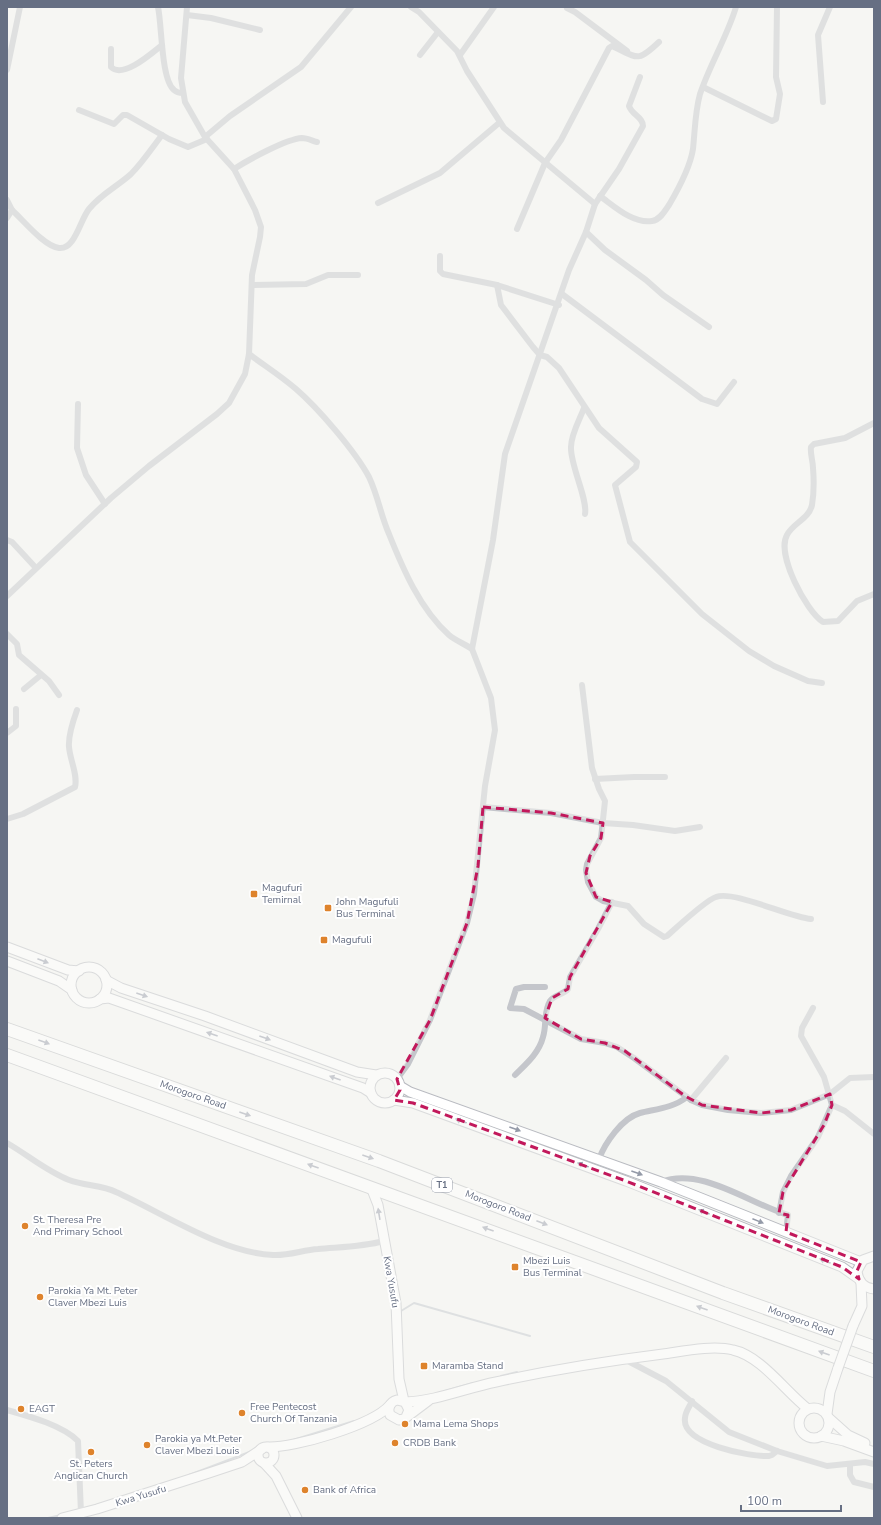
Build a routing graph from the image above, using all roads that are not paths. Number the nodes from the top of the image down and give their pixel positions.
1 (20, 7) edge
2 (158, 7) edge
3 (187, 7) edge
4 (351, 7) edge
5 (410, 7) edge
6 (494, 7) edge
7 (566, 7) edge
8 (736, 7) edge
9 (777, 7) edge
10 (830, 7) edge
11 (421, 10) edge
12 (186, 15) junction
13 (260, 30) dead end
14 (438, 32) junction
15 (659, 42) dead end
16 (162, 45) junction
17 (111, 49) dead end
18 (420, 55) dead end
19 (460, 55) junction
20 (634, 56) junction
21 (7, 70) edge
22 (640, 78) dead end
23 (703, 87) junction
24 (183, 93) junction
25 (823, 102) dead end
26 (79, 110) dead end
27 (499, 123) junction
28 (162, 135) junction
29 (206, 138) junction
30 (317, 142) dead end
31 (545, 163) junction
32 (234, 169) junction
33 (600, 196) junction
34 (7, 200) edge
35 (378, 203) dead end
36 (595, 204) junction
37 (12, 210) junction
38 (7, 218) edge
39 (517, 229) dead end
40 (586, 232) junction
41 (440, 256) dead end
42 (358, 274) dead end
43 (252, 285) junction
44 (497, 285) junction
45 (562, 294) junction
46 (559, 304) junction
47 (709, 327) dead end
48 (249, 354) junction
49 (540, 355) junction
50 (734, 382) dead end
51 (78, 404) dead end
52 (584, 408) junction
53 (874, 423) edge
54 (105, 504) junction
55 (585, 514) dead end
56 (7, 540) edge
57 (36, 568) junction
58 (874, 594) edge
59 (7, 596) edge
60 (7, 634) edge
61 (472, 649) junction
62 (41, 675) junction
63 (822, 684) dead end
64 (582, 685) dead end
65 (24, 689) dead end
66 (59, 695) dead end
67 (16, 709) dead end
68 (77, 710) dead end
69 (7, 733) edge
70 (665, 777) dead end
71 (595, 779) junction
72 (483, 807) junction
73 (7, 819) edge
74 (603, 824) junction
75 (700, 827) dead end
76 (612, 902) junction
77 (811, 919) dead end
78 (7, 947) edge
79 (7, 961) edge
80 (79, 971) junction
81 (106, 980) junction
82 (545, 986) dead end
83 (72, 990) junction
84 (100, 999) junction
85 (813, 1008) dead end
86 (544, 1018) junction
87 (7, 1029) edge
88 (7, 1055) edge
89 (726, 1058) dead end
90 (376, 1075) junction
91 (515, 1075) dead end
92 (874, 1077) edge
93 (399, 1082) junction
94 (371, 1093) junction
95 (830, 1094) junction
96 (689, 1099) junction
97 (394, 1100) junction
98 (832, 1105) junction
99 (874, 1134) edge
100 (7, 1143) edge
101 (598, 1159) junction
102 (661, 1182) junction
103 (371, 1187) junction
104 (780, 1213) junction
105 (786, 1232) junction
106 (384, 1241) junction
107 (874, 1256) edge
108 (861, 1262) junction
109 (860, 1281) junction
110 (874, 1289) edge
111 (874, 1292) edge
112 (862, 1306) junction
113 (874, 1347) edge
114 (625, 1359) junction
115 (874, 1371) edge
116 (399, 1379) junction
117 (830, 1392) junction
118 (430, 1400) junction
119 (692, 1401) junction
120 (404, 1402) junction
121 (391, 1404) junction
122 (810, 1408) junction
123 (7, 1410) edge
124 (828, 1416) junction
125 (406, 1417) junction
126 (396, 1420) junction
127 (361, 1422) junction
128 (821, 1436) junction
129 (290, 1445) junction
130 (265, 1448) junction
131 (874, 1448) edge
132 (777, 1451) junction
133 (874, 1452) edge
134 (269, 1461) junction
135 (242, 1462) junction
136 (874, 1464) edge
137 (850, 1465) junction
138 (874, 1487) edge
139 (81, 1513) junction
140 (62, 1518) edge
141 (297, 1518) edge

1 - 21 street
2 - 16 street
3 - 12 street
4 - 29 street
5 - 11 street
6 - 19 street
7 - 20 street
8 - 23 street
9 - 23 street
10 - 25 street
11 - 14 street
12 - 13 street
12 - 24 street
14 - 18 street
14 - 19 street
15 - 20 street
16 - 17 street
16 - 24 street
19 - 27 street
20 - 31 street
22 - 33 street
23 - 33 street
24 - 29 street
26 - 28 street
27 - 31 street
27 - 35 street
28 - 29 street
28 - 37 street
29 - 32 street
30 - 32 street
31 - 36 street
31 - 39 street
32 - 43 street
33 - 36 street
34 - 37 street
36 - 40 street
37 - 38 street
40 - 45 street
40 - 47 street
41 - 44 street
42 - 43 street
43 - 48 street
44 - 46 street
44 - 49 street
45 - 46 street
45 - 50 street
46 - 49 street
48 - 54 street
48 - 61 street
49 - 52 street
49 - 61 street
51 - 54 street
52 - 55 street
52 - 63 street
53 - 58 street
54 - 57 street
56 - 57 street
57 - 59 street
60 - 62 street
61 - 72 street
62 - 65 street
62 - 66 street
64 - 71 street
67 - 69 street
68 - 73 street
70 - 71 street
71 - 74 street
72 - 74 street
72 - 93 street
74 - 75 street
74 - 76 street
76 - 77 street
76 - 86 street
78 -> 80 street
79 - 83 street
80 - 81 street
80 - 83 street
81 - 84 street
81 -> 90 street
82 - 86 street
83 - 84 street
94 -> 84 street
85 - 95 street
86 - 91 street
86 - 96 street
87 -> 113 highway, Morogoro Road / T1
103 -> 88 highway
89 - 96 street
90 - 93 street
90 - 94 street
92 - 95 street
93 - 97 street
93 -> 101 street
94 - 97 street
95 - 96 street
95 - 98 street
96 - 101 street
109 -> 97 street
98 - 99 street
98 - 104 street
100 - 106 street
101 -> 102 street
102 - 104 street
102 -> 105 street
106 -> 103 street, Kwa Yusufu
115 -> 103 highway
104 - 105 street
105 - 108 street
106 - 116 street, Kwa Yusufu
107 - 108 street
108 - 109 street
109 - 110 street
109 - 112 street
111 - 112 street
112 - 117 street, bridge
114 - 118 street
114 - 119 street
114 - 122 street
116 - 120 street, Kwa Yusufu
116 - 121 street, Kwa Yusufu
117 - 122 street
117 - 124 street
118 - 120 street
118 - 125 street
119 - 132 street
119 - 132 street
120 - 121 street
120 - 125 street
121 - 126 street
121 - 127 street, Kwa Yusufu
122 - 124 street
122 - 128 street
123 - 139 street
124 - 128 street
124 - 131 street
125 - 126 street
126 - 127 street, Kwa Yusufu
127 - 129 street, Kwa Yusufu
128 - 133 street
129 - 130 street, Kwa Yusufu
129 - 134 street, Kwa Yusufu
130 - 134 street
130 - 134 street
130 - 135 street, Kwa Yusufu
132 - 137 street
134 - 135 street, Kwa Yusufu
134 - 141 street
135 - 139 street, Kwa Yusufu
136 - 137 street
137 - 138 street
139 - 140 street, Kwa Yusufu

